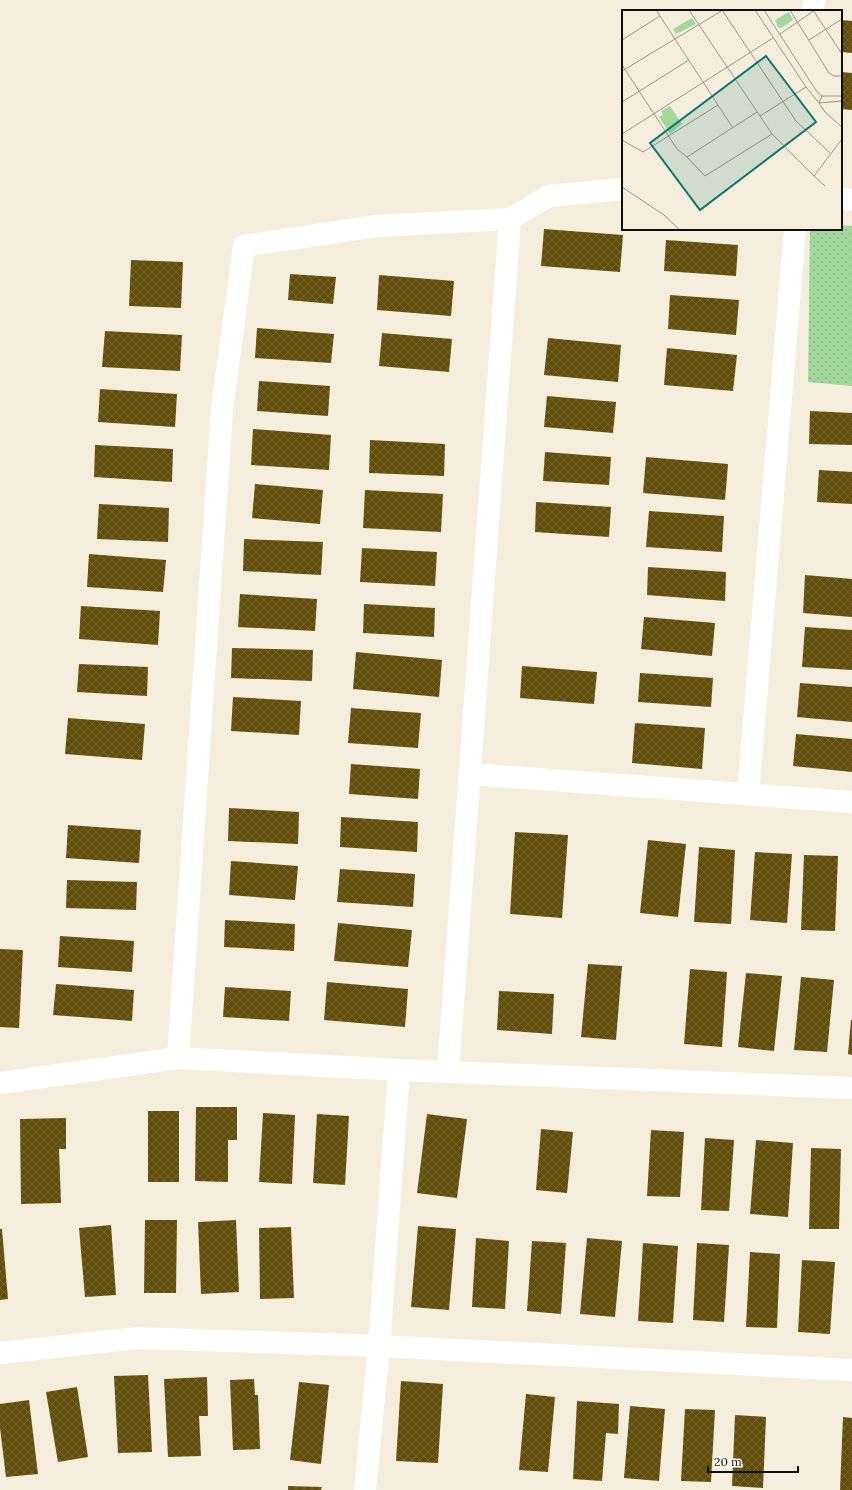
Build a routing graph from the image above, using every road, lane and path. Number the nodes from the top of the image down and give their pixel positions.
1 (814, 0) edge
2 (813, 10) edge
3 (622, 189) edge
4 (842, 199) edge
5 (852, 200) edge
6 (510, 219) junction
7 (795, 230) edge
8 (470, 774) junction
9 (748, 794) junction
10 (852, 802) edge
11 (178, 1058) junction
12 (400, 1070) junction
13 (448, 1072) junction
14 (0, 1083) edge
15 (852, 1088) edge
16 (379, 1346) junction
17 (0, 1352) edge
18 (852, 1370) edge
19 (365, 1490) edge

1 - 2 street
3 - 6 street
4 - 5 street
6 - 8 street
6 - 11 street
7 - 9 street
8 - 9 street
8 - 13 street
9 - 10 street
11 - 12 street
11 - 14 street
12 - 13 street
12 - 16 street
13 - 15 street
16 - 17 street
16 - 18 street
16 - 19 street

